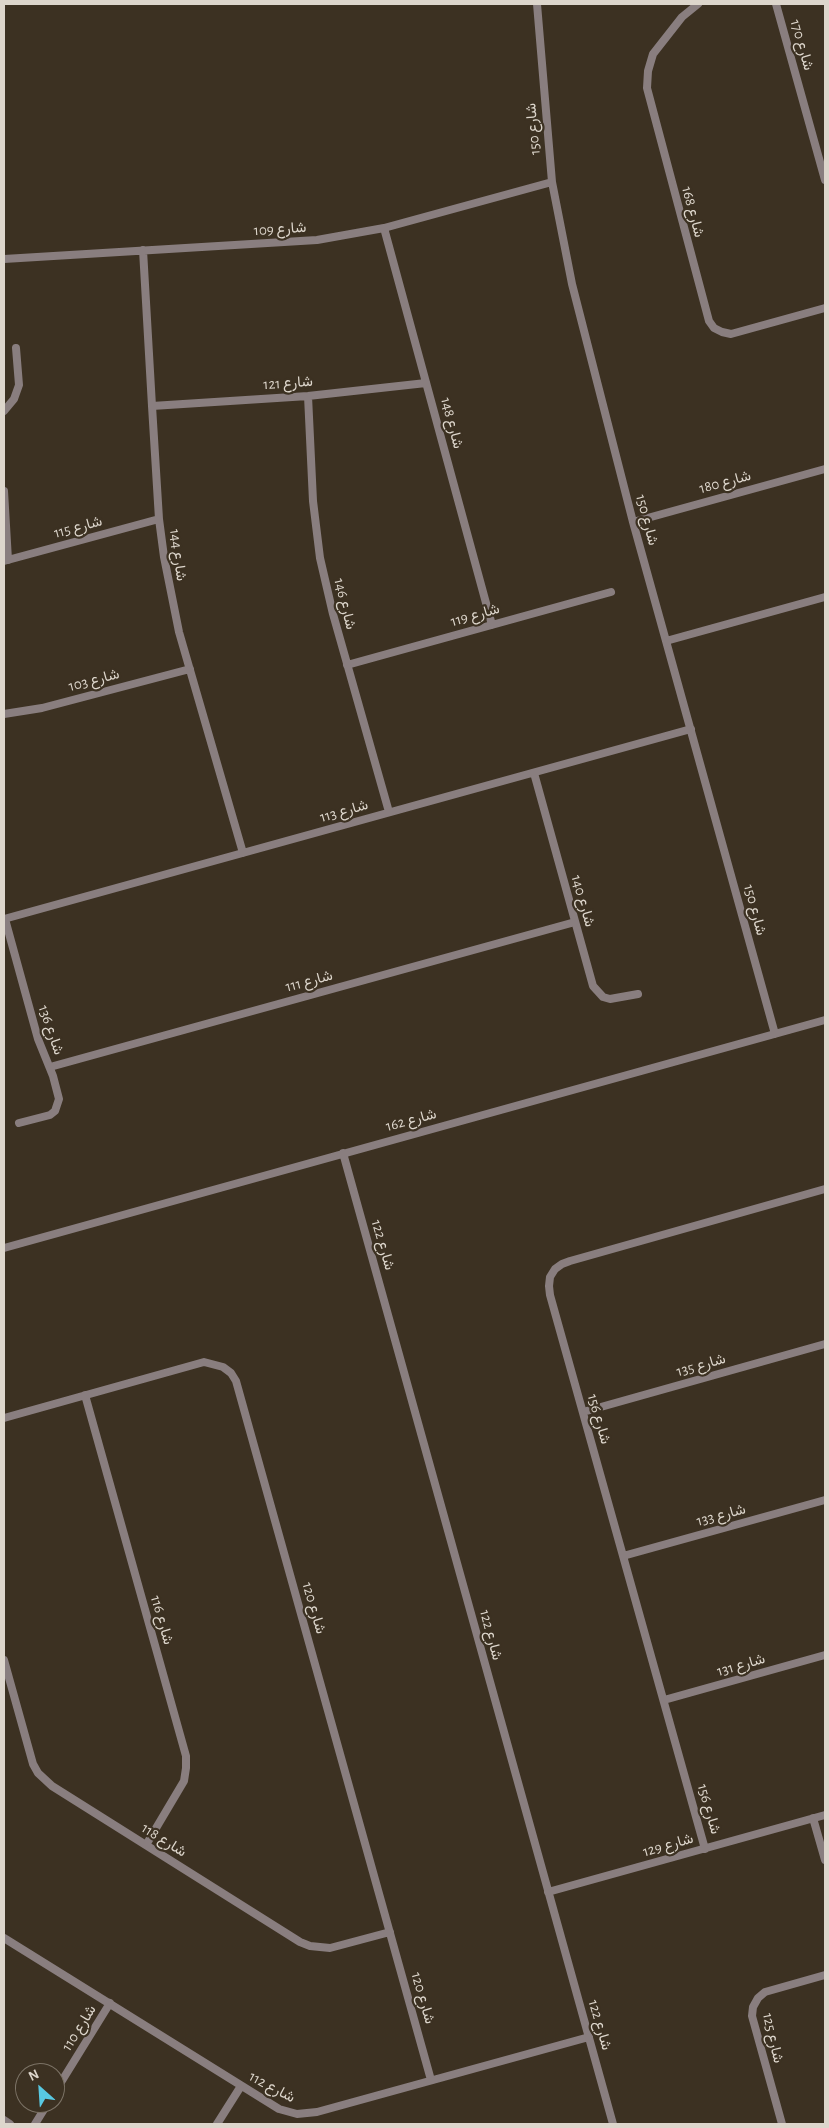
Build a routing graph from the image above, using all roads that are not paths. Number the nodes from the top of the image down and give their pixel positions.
1 (537, 4) edge
2 (698, 4) edge
3 (776, 4) edge
4 (825, 180) edge
5 (552, 182) junction
6 (384, 228) junction
7 (144, 250) junction
8 (4, 259) edge
9 (825, 308) edge
10 (16, 348) dead end
11 (426, 382) junction
12 (308, 396) junction
13 (152, 406) junction
14 (4, 411) edge
15 (825, 469) edge
16 (4, 491) edge
17 (159, 519) junction
18 (633, 522) junction
19 (6, 560) edge
20 (610, 592) dead end
21 (825, 597) edge
22 (492, 625) junction
23 (666, 641) junction
24 (347, 665) junction
25 (190, 670) junction
26 (4, 714) edge
27 (691, 729) junction
28 (534, 773) junction
29 (389, 812) junction
30 (243, 853) junction
31 (4, 919) edge
32 (575, 922) junction
33 (638, 994) dead end
34 (825, 1020) edge
35 (775, 1034) junction
36 (50, 1067) junction
37 (19, 1123) dead end
38 (343, 1153) junction
39 (825, 1189) edge
40 (4, 1248) edge
41 (825, 1344) edge
42 (85, 1395) junction
43 (583, 1412) junction
44 (4, 1418) edge
45 (825, 1500) edge
46 (623, 1556) junction
47 (825, 1655) edge
48 (4, 1660) edge
49 (664, 1700) junction
50 (825, 1815) edge
51 (814, 1818) junction
52 (146, 1845) junction
53 (705, 1849) junction
54 (825, 1860) edge
55 (548, 1892) junction
56 (390, 1932) junction
57 (4, 1938) edge
58 (825, 1975) edge
59 (110, 2003) junction
60 (589, 2037) junction
61 (65, 2076) edge
62 (431, 2080) junction
63 (241, 2086) junction
64 (42, 2113) edge
65 (4, 2120) edge
66 (10, 2124) edge
67 (35, 2124) edge
68 (217, 2124) edge
69 (613, 2124) edge
70 (782, 2124) edge

1 - 5 street, شارع 150
2 - 9 street, شارع 168
3 - 4 street, شارع 170
5 - 6 street, شارع 109
5 - 18 street, شارع 150
6 - 7 street, شارع 109
6 - 11 street, شارع 148
7 - 8 street, شارع 109
7 - 13 street, شارع 144
10 - 14 street
11 - 12 street, شارع 121
11 - 22 street, شارع 148
12 - 13 street, شارع 121
12 - 24 street, شارع 146
13 - 17 street, شارع 144
15 - 18 street, شارع 180
16 - 19 street
17 - 19 street, شارع 115
17 - 25 street, شارع 144
18 - 23 street, شارع 150
20 - 22 street, شارع 119
21 - 23 street
22 - 24 street, شارع 119
23 - 27 street, شارع 150
24 - 29 street, شارع 146
25 - 26 street, شارع 103
25 - 30 street, شارع 144
27 - 28 street, شارع 113
27 - 35 street, شارع 150
28 - 29 street, شارع 113
28 - 32 street, شارع 140
29 - 30 street, شارع 113
30 - 31 street, شارع 113
31 - 36 street, شارع 136
32 - 33 street, شارع 140
32 - 36 street, شارع 111
34 - 35 street, شارع 162
35 - 38 street, شارع 162
36 - 37 street, شارع 136
38 - 40 street, شارع 162
38 - 55 street, شارع 122
39 - 43 street, شارع 156
41 - 43 street, شارع 135
42 - 44 street, شارع 120
42 - 52 street, شارع 116
42 - 56 street, شارع 120
43 - 46 street, شارع 156
45 - 46 street, شارع 133
46 - 49 street, شارع 156
47 - 49 street, شارع 131
48 - 52 street, شارع 118
49 - 53 street, شارع 156
50 - 51 street, شارع 129
51 - 53 street, شارع 129
51 - 54 street
52 - 56 street, شارع 118
53 - 55 street, شارع 129
55 - 60 street, شارع 122
56 - 62 street, شارع 120
57 - 59 street, شارع 112
58 - 70 street, شارع 125
59 - 61 street, شارع 110
59 - 63 street, شارع 112
60 - 62 street, شارع 112
60 - 69 street, شارع 122
62 - 63 street, شارع 112
63 - 68 street
64 - 67 street
65 - 66 street

